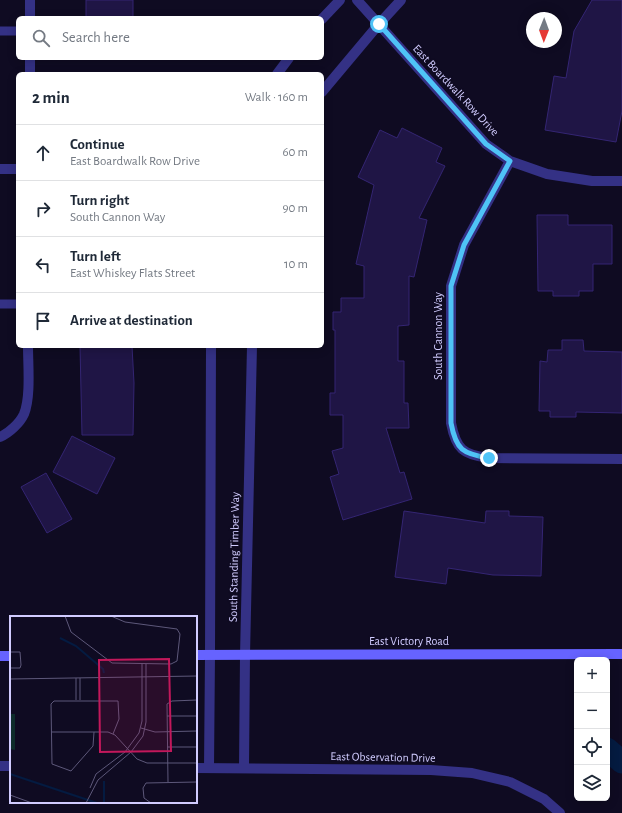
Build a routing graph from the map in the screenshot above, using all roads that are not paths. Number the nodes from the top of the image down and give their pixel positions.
1 (30, 0) edge
2 (340, 0) edge
3 (357, 0) edge
4 (401, 0) edge
5 (30, 16) edge
6 (324, 17) edge
7 (379, 24) junction
8 (0, 31) edge
9 (16, 31) edge
10 (30, 60) edge
11 (288, 60) edge
12 (30, 72) edge
13 (278, 72) edge
14 (324, 90) edge
15 (510, 161) junction
16 (0, 168) edge
17 (16, 169) edge
18 (622, 181) edge
19 (0, 304) edge
20 (16, 304) edge
21 (28, 348) edge
22 (211, 348) edge
23 (252, 348) edge
24 (0, 437) edge
25 (622, 459) edge
26 (245, 654) junction
27 (622, 654) edge
28 (197, 655) edge
29 (210, 655) junction
30 (197, 768) edge
31 (209, 768) junction
32 (244, 768) junction
33 (560, 813) edge

1 - 5 street
2 - 6 street
3 - 7 street, East Boardwalk Row Drive
4 - 7 street
7 - 14 street
7 - 15 street, East Boardwalk Row Drive
8 - 9 lane
10 - 12 street
11 - 13 street
15 - 18 street, East Boardwalk Row Drive
15 - 25 street, South Cannon Way
16 - 17 street
19 - 20 lane
21 - 24 street
22 - 29 street, South Standing Timber Way
23 - 26 street, South Standing Timber Way
26 - 27 main road, East Victory Road
26 - 29 main road, East Victory Road
26 - 32 street, South Standing Timber Way
28 - 29 main road, East Victory Road
29 - 31 street, South Standing Timber Way
30 - 31 street, East Observation Drive
31 - 32 street, East Observation Drive
32 - 33 street, East Observation Drive

